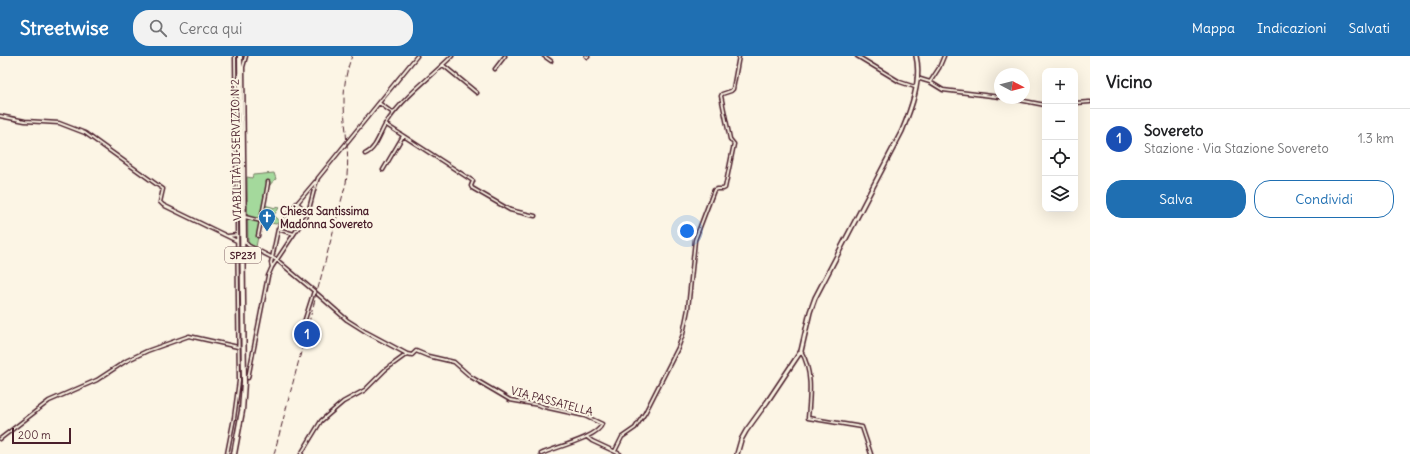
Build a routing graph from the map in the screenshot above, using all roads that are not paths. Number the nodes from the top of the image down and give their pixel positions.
1 (237, 56) edge
2 (246, 56) edge
3 (417, 56) edge
4 (452, 56) edge
5 (505, 56) edge
6 (544, 56) edge
7 (739, 56) edge
8 (857, 56) edge
9 (916, 56) edge
10 (944, 56) edge
11 (552, 61) dead end
12 (443, 65) junction
13 (495, 69) dead end
14 (917, 78) junction
15 (930, 82) junction
16 (915, 87) junction
17 (477, 93) dead end
18 (994, 96) edge
19 (1030, 102) edge
20 (1090, 102) edge
21 (380, 103) junction
22 (1078, 103) edge
23 (1042, 104) edge
24 (393, 113) junction
25 (0, 116) edge
26 (385, 124) junction
27 (403, 136) junction
28 (365, 154) dead end
29 (384, 170) dead end
30 (316, 180) junction
31 (268, 182) dead end
32 (297, 203) junction
33 (308, 213) junction
34 (535, 216) dead end
35 (245, 217) junction
36 (261, 221) junction
37 (278, 229) junction
38 (294, 234) junction
39 (237, 235) junction
40 (228, 236) junction
41 (258, 236) dead end
42 (237, 241) junction
43 (246, 244) joint
44 (272, 256) junction
45 (277, 260) junction
46 (272, 267) junction
47 (314, 292) junction
48 (300, 335) dead end
49 (238, 347) junction
50 (801, 351) junction
51 (406, 354) junction
52 (248, 378) dead end
53 (587, 437) junction
54 (0, 439) edge
55 (615, 451) junction
56 (227, 454) edge
57 (233, 454) edge
58 (301, 454) edge
59 (541, 454) edge
60 (620, 454) edge
61 (737, 454) edge
62 (871, 454) edge

1 - 39 street
1 - 57 highway, SP231
2 - 35 street, VIABILITÀ DI SERVIZIO N°2
3 - 21 street
4 - 12 street
5 - 13 street
6 - 11 street
7 - 55 street
8 - 16 street
9 - 14 main road
10 - 15 street
12 - 17 street
12 - 24 street
14 - 15 street
14 - 16 main road
15 - 18 street
16 - 50 main road
19 - 23 street
20 - 22 street
21 - 24 street
21 - 30 street
24 - 26 street
25 - 40 street
26 - 27 street
26 - 28 street
27 - 29 street
27 - 34 street
30 - 32 street
30 - 33 street
31 - 36 street
32 - 33 street
32 - 37 street
33 - 38 street
35 - 36 street
35 - 43 street, VIABILITÀ DI SERVIZIO N°2
36 - 41 street
37 - 38 street
37 - 44 street
38 - 45 street
39 - 40 street
39 - 42 street
40 - 42 street
42 - 49 street
43 - 44 street, VIA PASSATELLA
44 - 45 street, VIA PASSATELLA
44 - 46 street
45 - 46 street
45 - 47 street, VIA PASSATELLA
46 - 52 street
47 - 48 street
47 - 51 street, VIA PASSATELLA
49 - 54 street
49 - 56 street
50 - 61 main road
50 - 62 street
51 - 53 street, VIA PASSATELLA
51 - 58 street
53 - 55 street
53 - 59 street, VIA PASSATELLA
55 - 60 street

